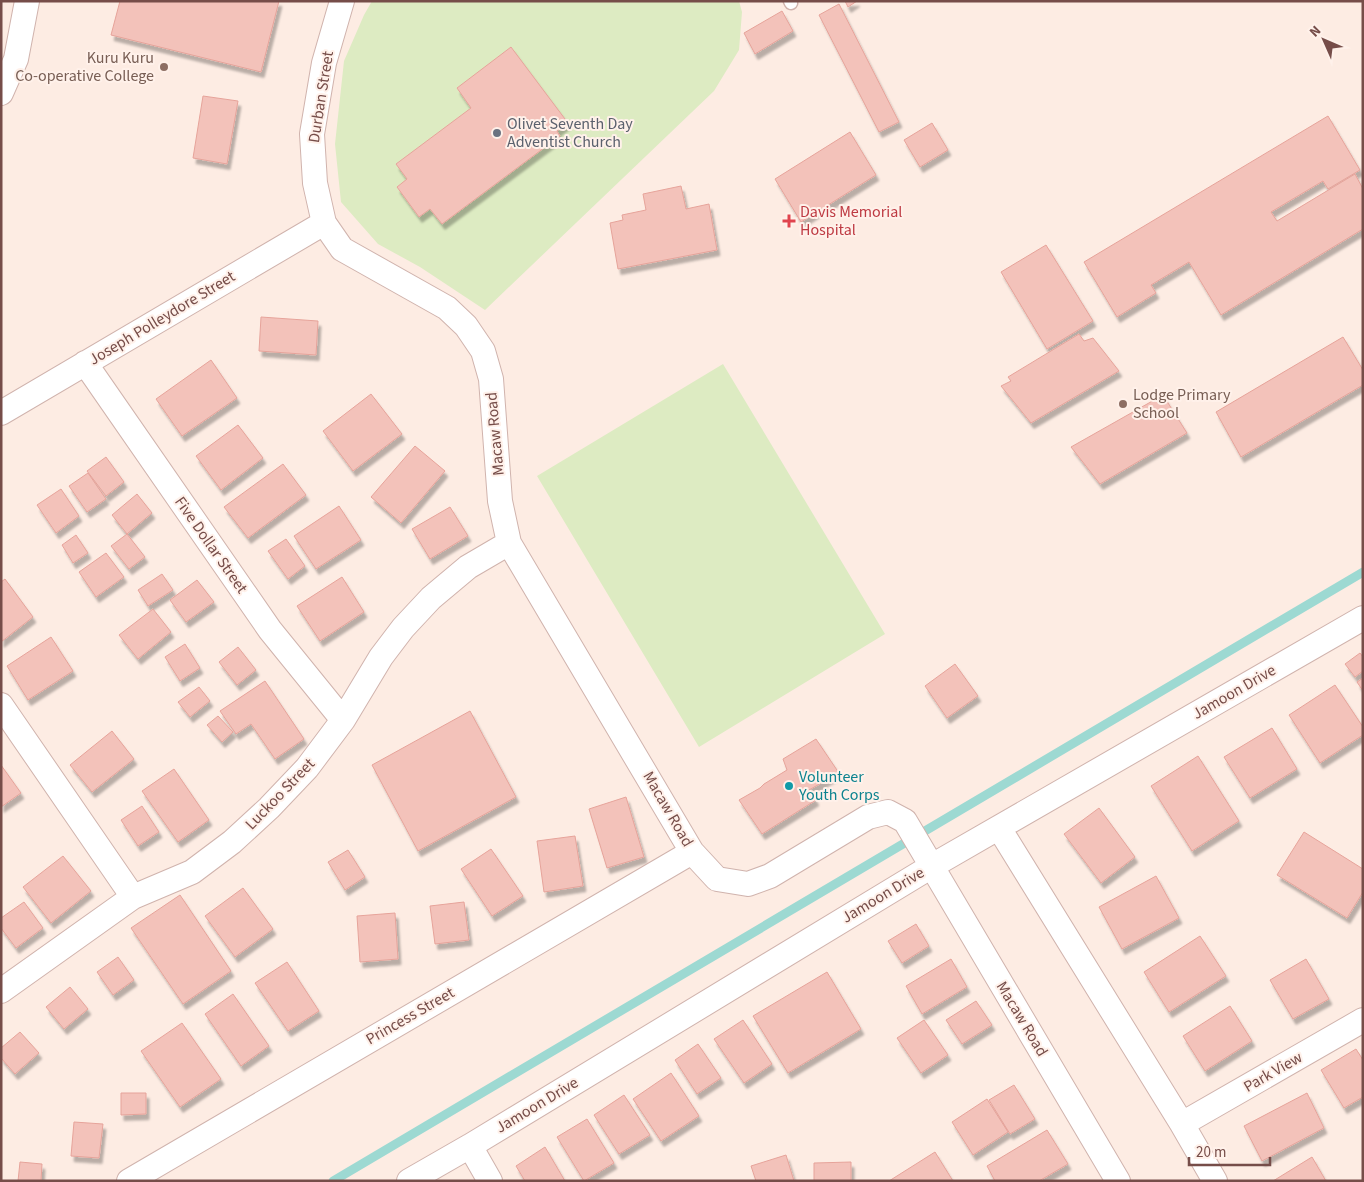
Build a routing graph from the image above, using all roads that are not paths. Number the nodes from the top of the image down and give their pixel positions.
1 (27, 1) edge
2 (342, 1) edge
3 (1, 93) edge
4 (324, 223) junction
5 (86, 363) junction
6 (1, 413) edge
7 (509, 543) junction
8 (1363, 618) edge
9 (5, 717) edge
10 (344, 720) junction
11 (999, 828) junction
12 (692, 852) junction
13 (927, 857) junction
14 (134, 897) junction
15 (1, 991) edge
16 (1363, 1020) edge
17 (1182, 1124) junction
18 (470, 1146) junction
19 (129, 1181) edge
20 (409, 1181) edge
21 (490, 1181) edge
22 (1118, 1181) edge
23 (1215, 1181) edge

1 - 3 street
2 - 4 street, Durban Street
4 - 5 street, Joseph Polleydore Street
4 - 7 street, Macaw Road
5 - 6 street, Joseph Polleydore Street
5 - 10 street, Five Dollar Street
7 - 10 street, Luckoo Street
7 - 12 street, Macaw Road
8 - 11 street, Jamoon Drive
9 - 14 street
10 - 14 street, Luckoo Street
11 - 13 street, Jamoon Drive
11 - 17 street
12 - 13 street, Macaw Road
12 - 19 street, Princess Street
13 - 18 street, Jamoon Drive
13 - 22 street, Macaw Road
14 - 15 street, Luckoo Street
16 - 17 street, Park View
17 - 23 street
18 - 20 street, Jamoon Drive
18 - 21 street

